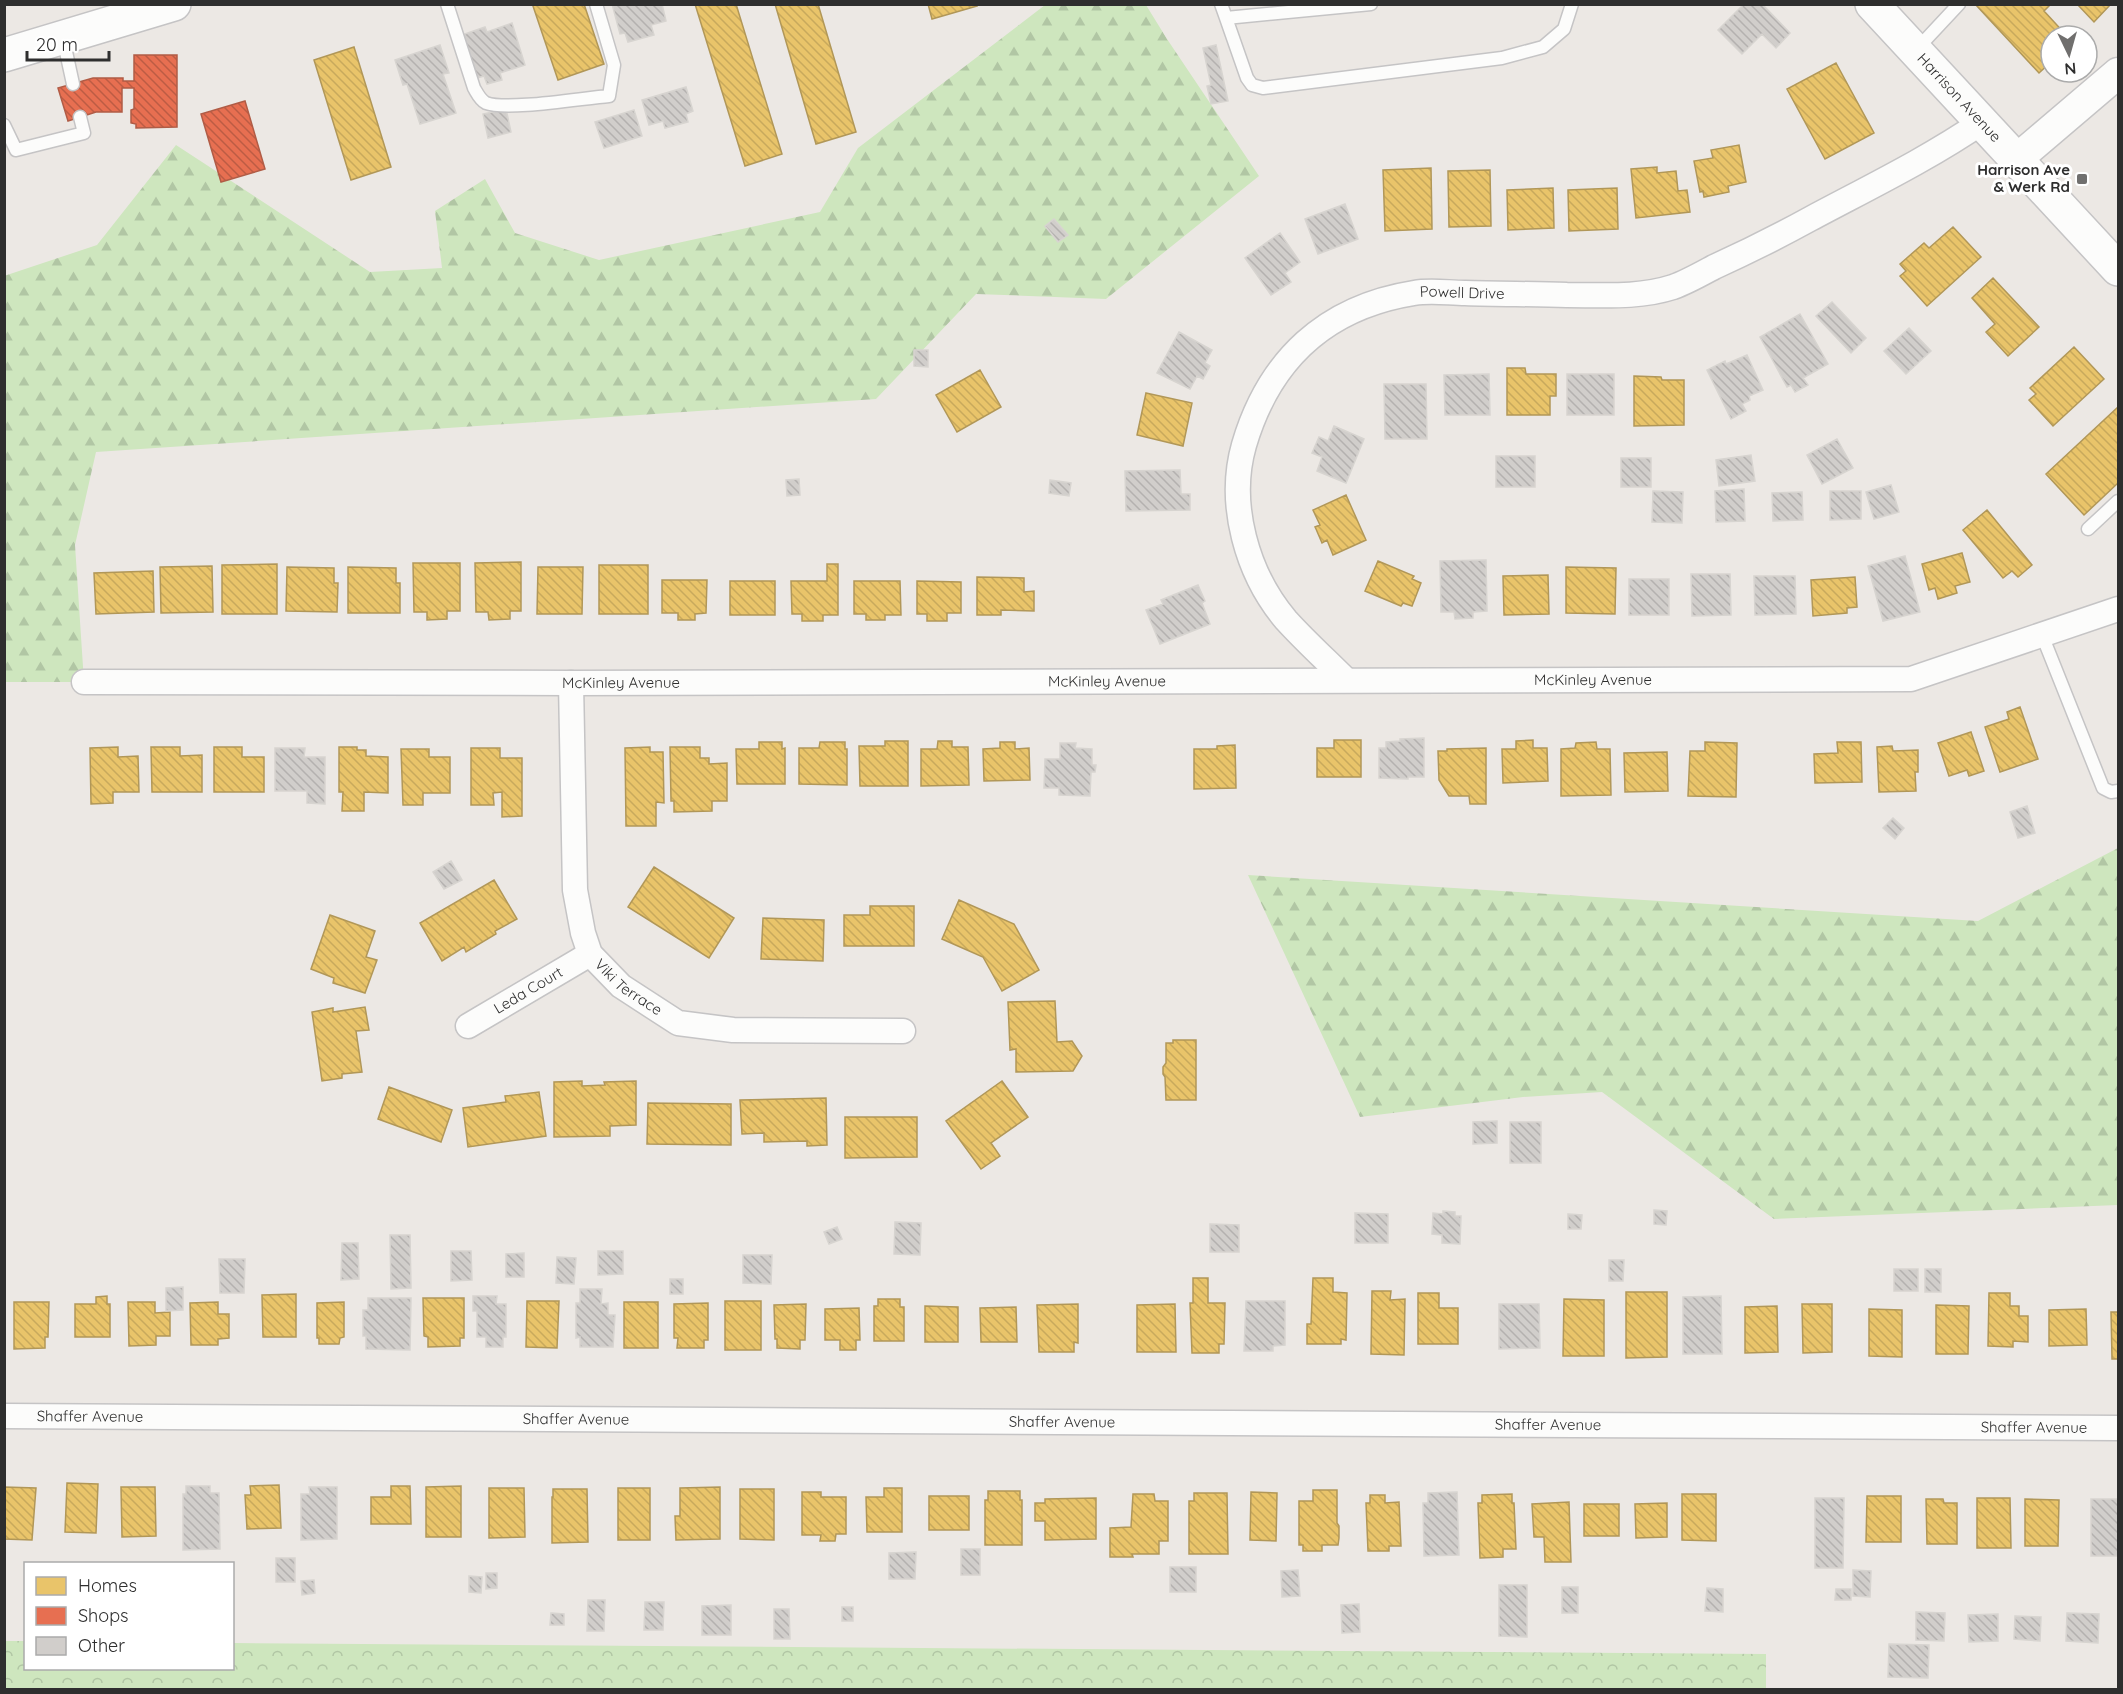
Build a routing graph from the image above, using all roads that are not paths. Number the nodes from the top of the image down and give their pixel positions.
1 (174, 4) edge
2 (447, 4) edge
3 (596, 4) edge
4 (1221, 4) edge
5 (1371, 4) edge
6 (1572, 4) edge
7 (1872, 4) edge
8 (1959, 4) edge
9 (1226, 18) junction
10 (63, 38) junction
11 (1916, 51) junction
12 (4, 55) edge
13 (2118, 73) edge
14 (73, 84) dead end
15 (80, 117) dead end
16 (1982, 122) junction
17 (4, 125) edge
18 (2017, 159) junction
19 (2118, 269) edge
20 (2118, 501) edge
21 (2088, 529) dead end
22 (2118, 609) edge
23 (2042, 635) junction
24 (1346, 680) junction
25 (84, 682) dead end
26 (571, 683) junction
27 (2118, 791) edge
28 (590, 954) junction
29 (468, 1026) dead end
30 (903, 1031) dead end
31 (4, 1416) edge
32 (2118, 1428) edge

1 - 10 main road
2 - 3 lane
4 - 9 lane
5 - 9 lane
6 - 9 lane
7 - 11 main road, Harrison Avenue
8 - 11 lane
10 - 12 main road
10 - 14 lane
11 - 16 main road, Harrison Avenue
13 - 18 street
15 - 17 lane
16 - 18 main road, Harrison Avenue
16 - 24 street, Powell Drive
18 - 19 main road, Harrison Avenue
20 - 21 lane
22 - 23 street, McKinley Avenue
23 - 24 street, McKinley Avenue
23 - 27 lane
24 - 26 street, McKinley Avenue
25 - 26 street, McKinley Avenue
26 - 28 street, Viki Terrace
28 - 29 street, Leda Court
28 - 30 street, Viki Terrace
31 - 32 street, Shaffer Avenue

